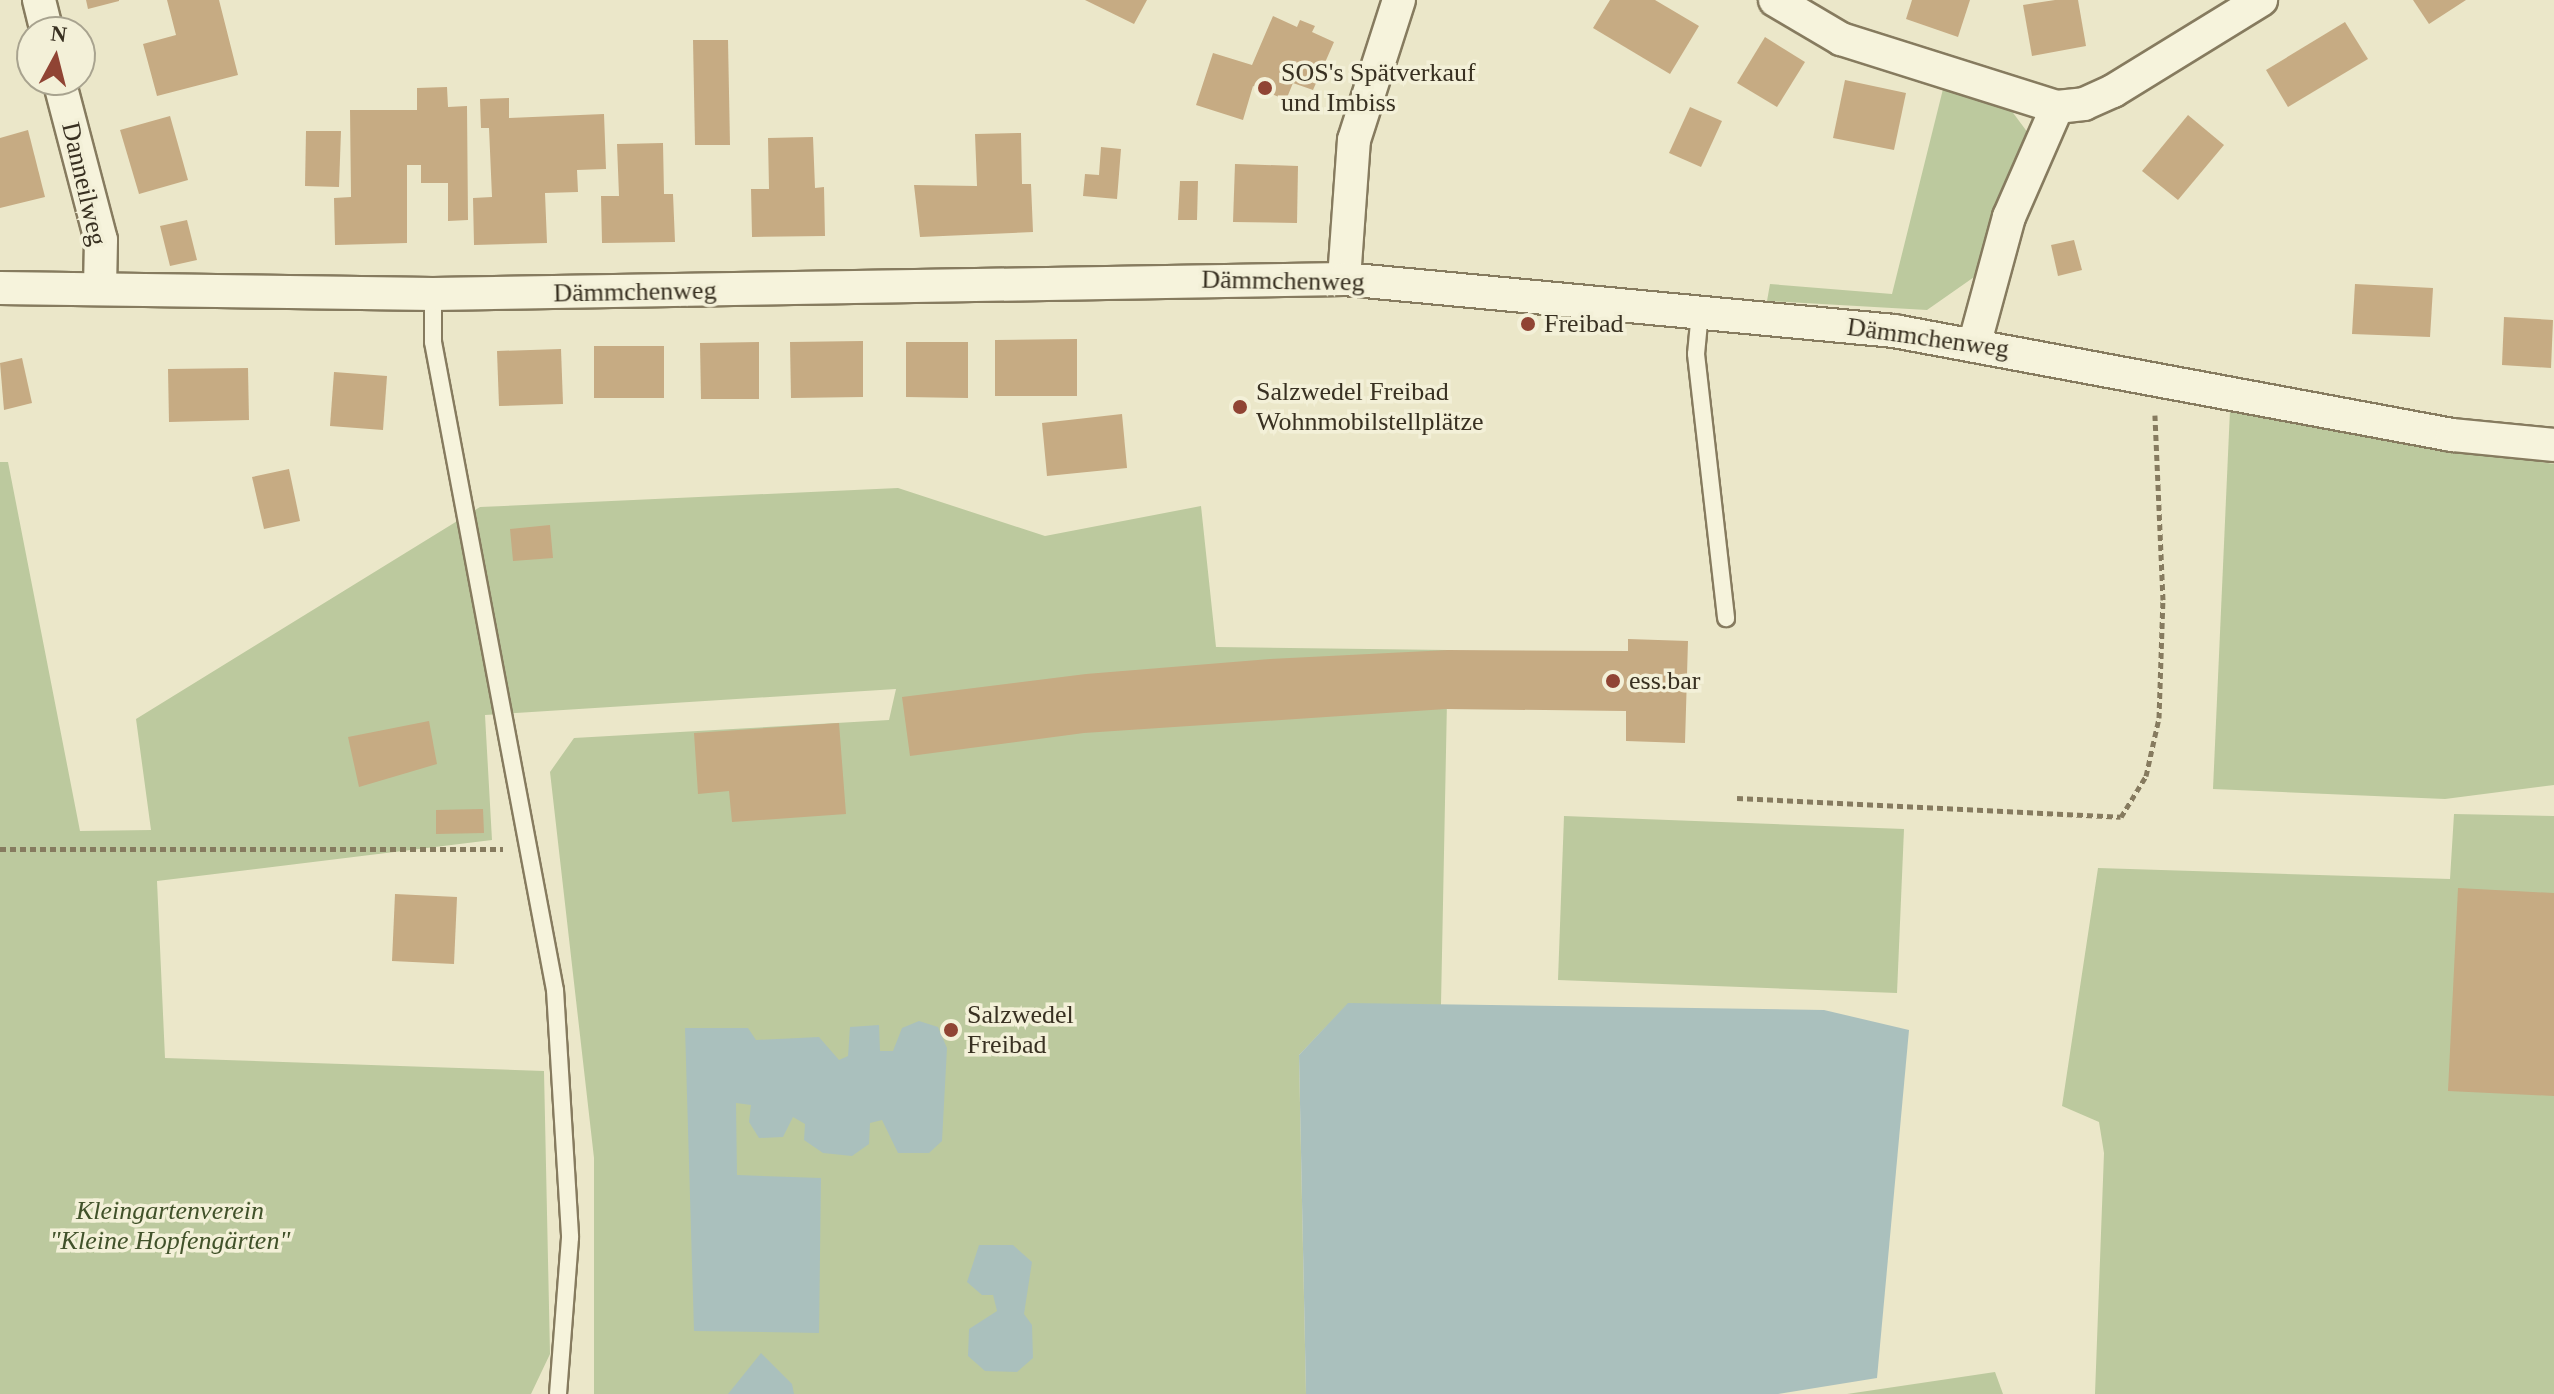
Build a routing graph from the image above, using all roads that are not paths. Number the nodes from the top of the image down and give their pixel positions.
1 (1399, 0) edge
2 (1775, 0) edge
3 (2261, 0) edge
4 (63, 96) edge
5 (2057, 107) junction
6 (1344, 279) junction
7 (0, 288) edge
8 (100, 289) junction
9 (433, 294) junction
10 (1700, 312) junction
11 (1975, 342) junction
12 (2554, 445) edge
13 (1726, 618) dead end
14 (558, 1394) edge

1 - 6 street
2 - 5 street
3 - 5 street
4 - 8 street, Danneilweg
5 - 11 street
6 - 9 street, Dämmchenweg
6 - 10 street, Dämmchenweg
7 - 8 street, Dämmchenweg
8 - 9 street, Dämmchenweg
9 - 14 lane
10 - 11 street, Dämmchenweg
10 - 13 lane
11 - 12 street, Dämmchenweg

